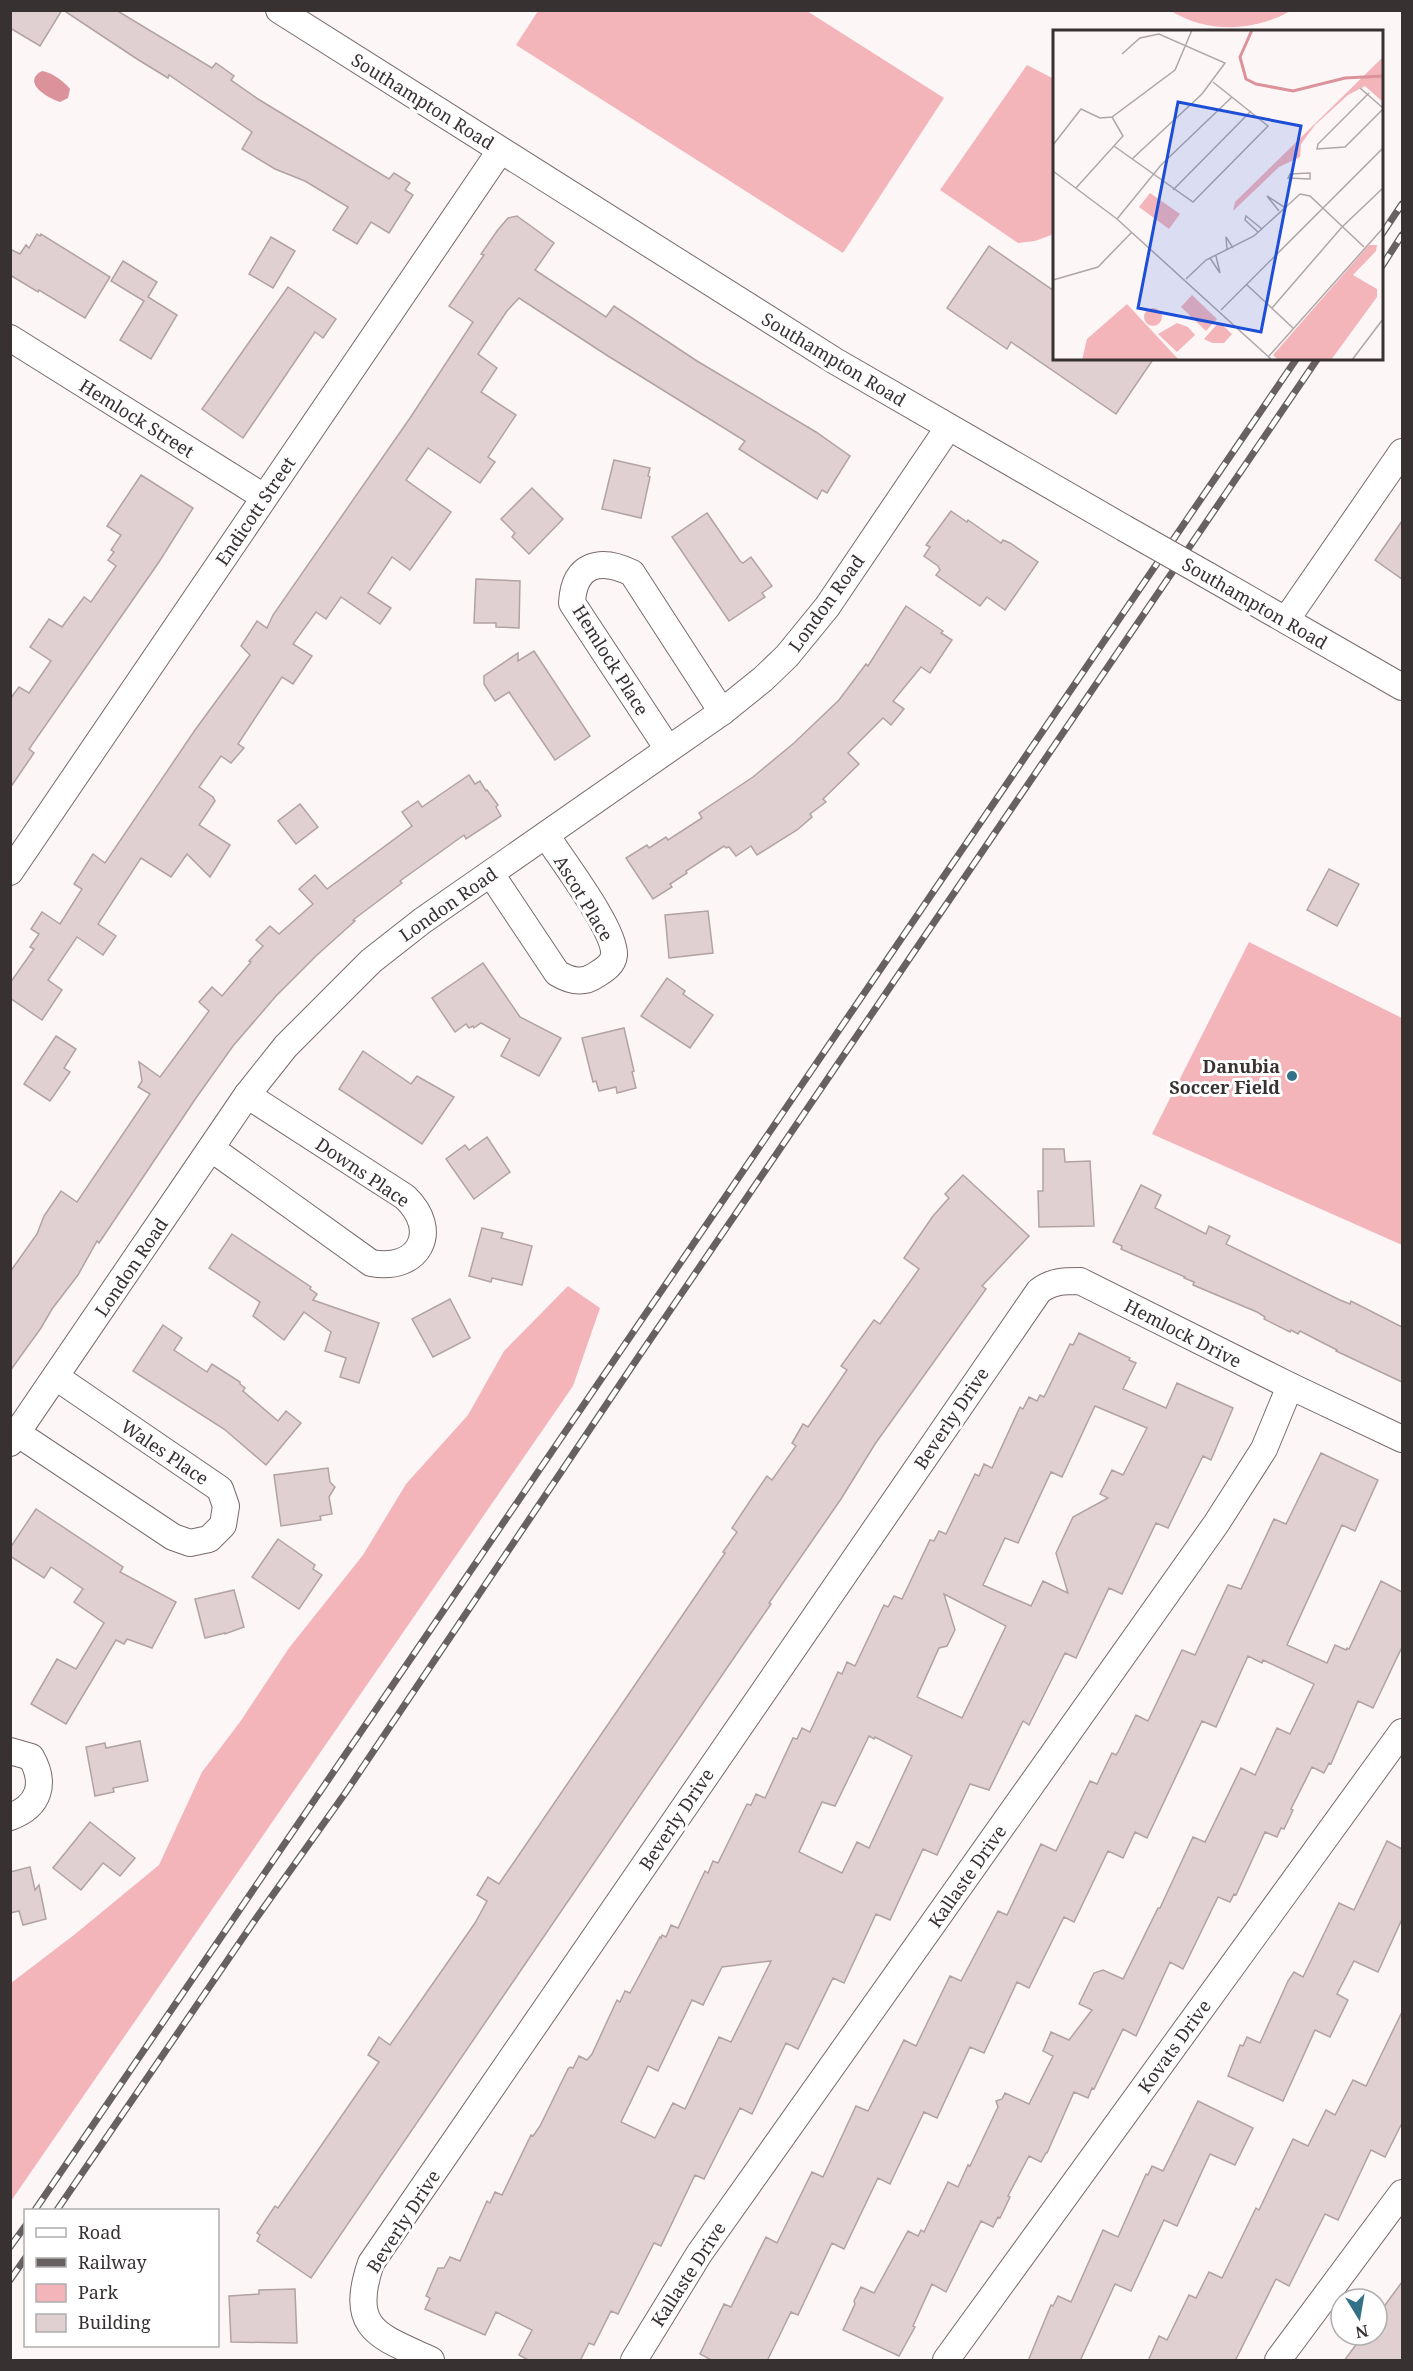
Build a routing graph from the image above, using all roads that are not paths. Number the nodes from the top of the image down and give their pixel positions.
1 (279, 10) edge
2 (500, 151) junction
3 (10, 338) edge
4 (948, 428) junction
5 (1402, 452) edge
6 (264, 497) junction
7 (1286, 620) junction
8 (1402, 687) edge
9 (722, 712) junction
10 (668, 749) junction
11 (546, 835) junction
12 (10, 872) edge
13 (491, 874) junction
14 (247, 1095) junction
15 (212, 1149) junction
16 (990, 1361) joint
17 (56, 1377) junction
18 (1290, 1386) junction
19 (14, 1438) edge
20 (1402, 1439) edge
21 (1402, 1732) edge
22 (10, 1751) edge
23 (10, 1817) edge
24 (1402, 2193) edge
25 (431, 2361) edge
26 (634, 2361) edge
27 (945, 2361) edge
28 (1278, 2361) edge

1 - 2 street, Southampton Road
2 - 4 street, Southampton Road
2 - 6 street, Endicott Street
3 - 6 street, Hemlock Street
4 - 7 street, Southampton Road, bridge
4 - 9 street, London Road
5 - 7 street
6 - 12 street, Endicott Street
7 - 8 street, Southampton Road
9 - 10 street, London Road
9 - 10 street, Hemlock Place
10 - 11 street, London Road
11 - 13 street, London Road
11 - 13 street, Ascot Place
13 - 14 street, London Road
14 - 15 street, London Road
14 - 15 street, Downs Place
15 - 17 street, London Road
16 - 18 street, Hemlock Drive
16 - 25 street, Beverly Drive
17 - 19 street, London Road
17 - 19 street, Wales Place
18 - 20 street, Hemlock Drive
18 - 26 street, Kallaste Drive
21 - 27 street, Kovats Drive
22 - 23 street
24 - 28 street

